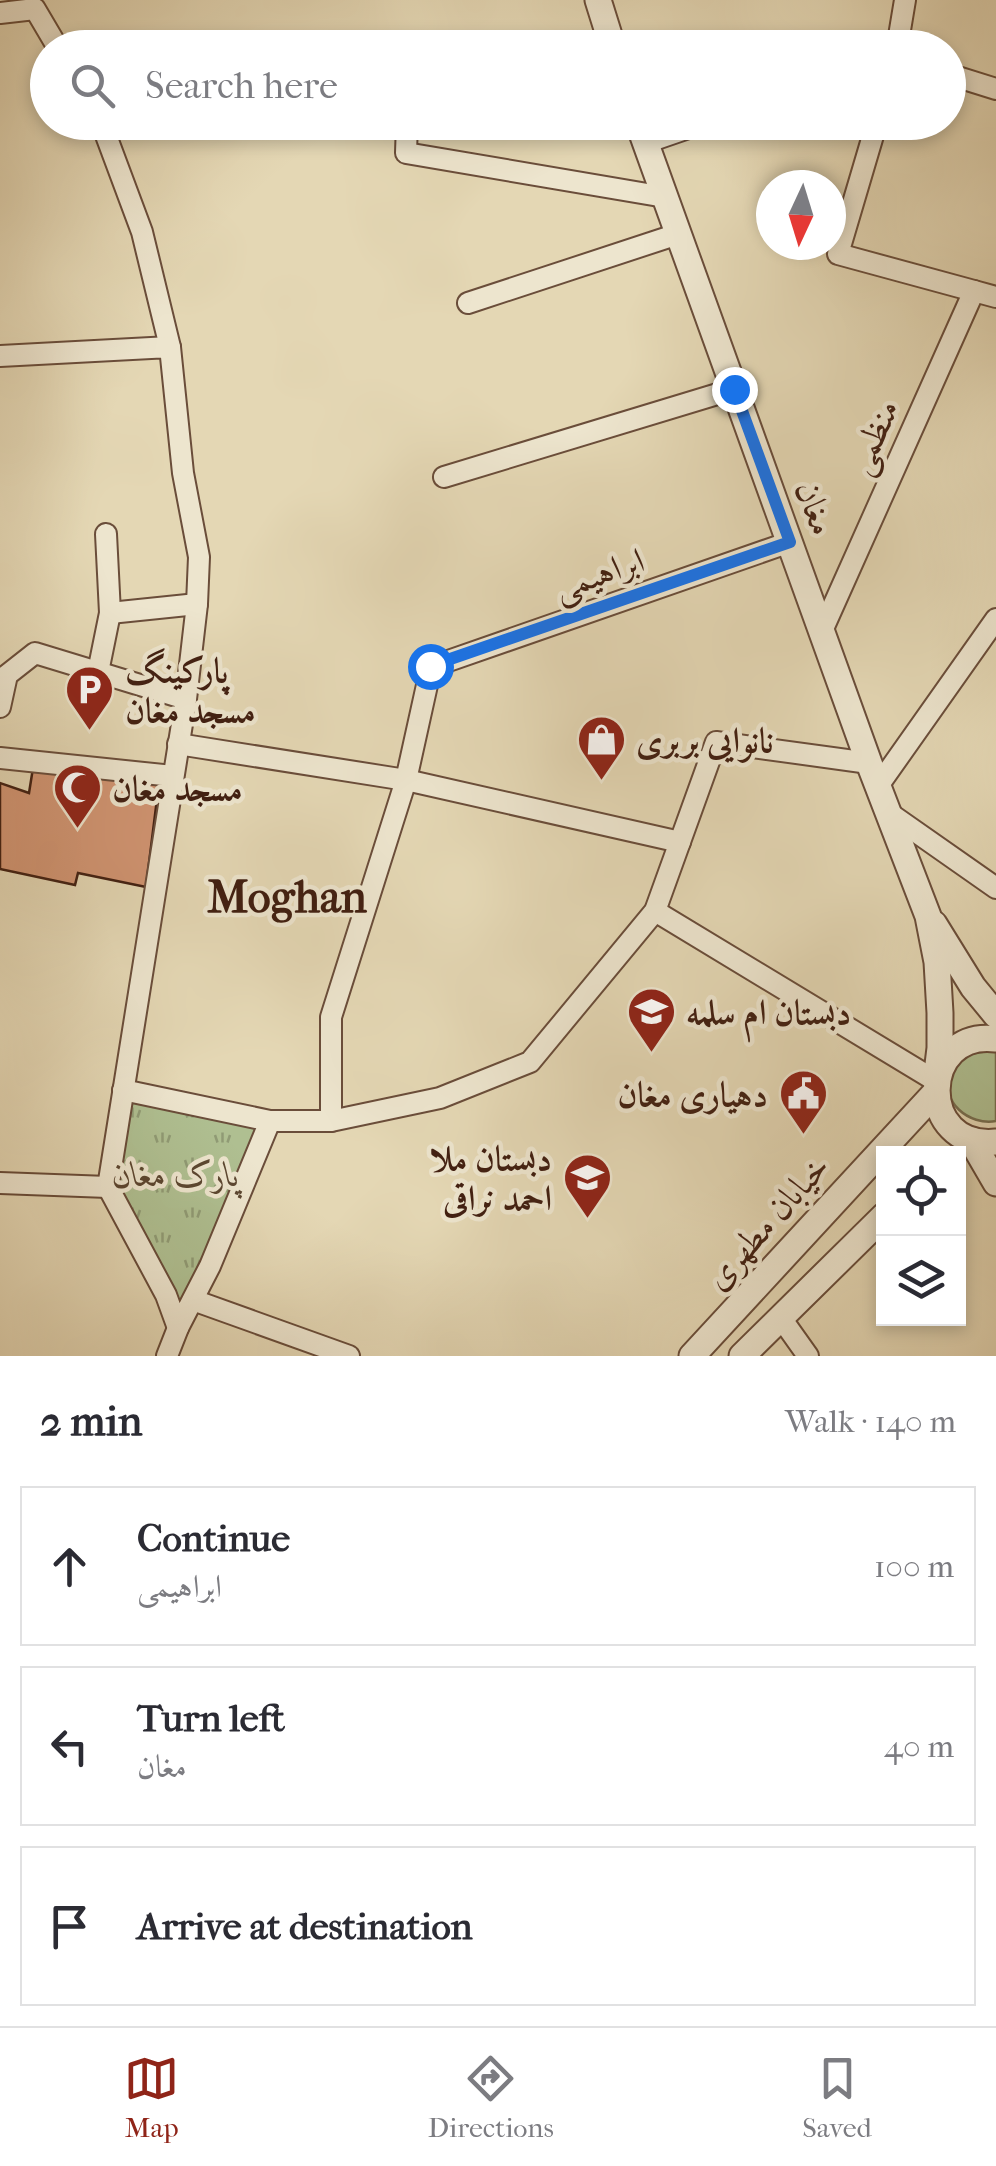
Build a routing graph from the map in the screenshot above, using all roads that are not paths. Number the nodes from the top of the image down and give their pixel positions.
1 (598, 0) edge
2 (905, 0) edge
3 (0, 13) edge
4 (47, 30) edge
5 (607, 30) edge
6 (900, 30) edge
7 (966, 80) edge
8 (996, 89) edge
9 (109, 140) edge
10 (406, 140) edge
11 (645, 140) edge
12 (871, 140) edge
13 (665, 197) junction
14 (678, 234) junction
15 (974, 290) junction
16 (996, 297) edge
17 (468, 303) dead end
18 (170, 347) junction
19 (0, 356) edge
20 (734, 389) junction
21 (444, 477) dead end
22 (106, 534) dead end
23 (790, 542) junction
24 (197, 604) junction
25 (110, 613) junction
26 (996, 619) edge
27 (822, 631) junction
28 (98, 672) junction
29 (186, 699) junction
30 (0, 708) edge
31 (178, 744) junction
32 (0, 758) edge
33 (874, 775) junction
34 (172, 776) junction
35 (406, 780) junction
36 (888, 813) junction
37 (680, 842) junction
38 (996, 888) edge
39 (655, 911) junction
40 (928, 916) junction
41 (996, 1016) edge
42 (996, 1040) edge
43 (936, 1087) junction
44 (123, 1090) junction
45 (270, 1121) junction
46 (331, 1121) junction
47 (969, 1143) edge
48 (0, 1183) edge
49 (996, 1183) edge
50 (108, 1187) junction
51 (876, 1224) edge
52 (192, 1300) junction
53 (781, 1318) junction
54 (178, 1328) junction
55 (167, 1356) edge
56 (348, 1356) edge
57 (692, 1356) edge
58 (742, 1356) edge
59 (808, 1356) edge

1 - 5 street
2 - 6 street
3 - 4 street
7 - 8 street
9 - 18 street
10 - 13 street
11 - 13 street, مغان
12 - 15 street
13 - 14 street, مغان
14 - 17 street
14 - 20 street, مغان
15 - 16 street
15 - 27 street, منظمی
18 - 19 street
18 - 24 street
20 - 21 street
20 - 23 street, مغان
22 - 25 street
23 - 27 street, مغان
23 - 35 street, ابراهیمی
24 - 25 street
24 - 29 street
25 - 28 street
26 - 33 street
27 - 33 street, مغان
28 - 29 street
28 - 30 street
29 - 31 street
31 - 34 street
31 - 35 street
32 - 34 street
33 - 36 street, مغان
33 - 37 street
34 - 44 street
35 - 37 street
35 - 46 street
36 - 38 street
36 - 40 street, مغان
37 - 39 street
39 - 43 street
39 - 46 street
40 - 41 street, مغان
40 - 43 street, مغان
42 - 43 street, خیابان مطهری
43 - 47 street
43 - 57 street, خیابان مطهری
44 - 45 street
44 - 50 street
45 - 46 street
45 - 52 street
47 - 49 street
48 - 50 street
50 - 54 street
51 - 53 street, خیابان مطهری
52 - 54 street
52 - 56 street
53 - 58 street, خیابان مطهری
53 - 59 street
54 - 55 street

